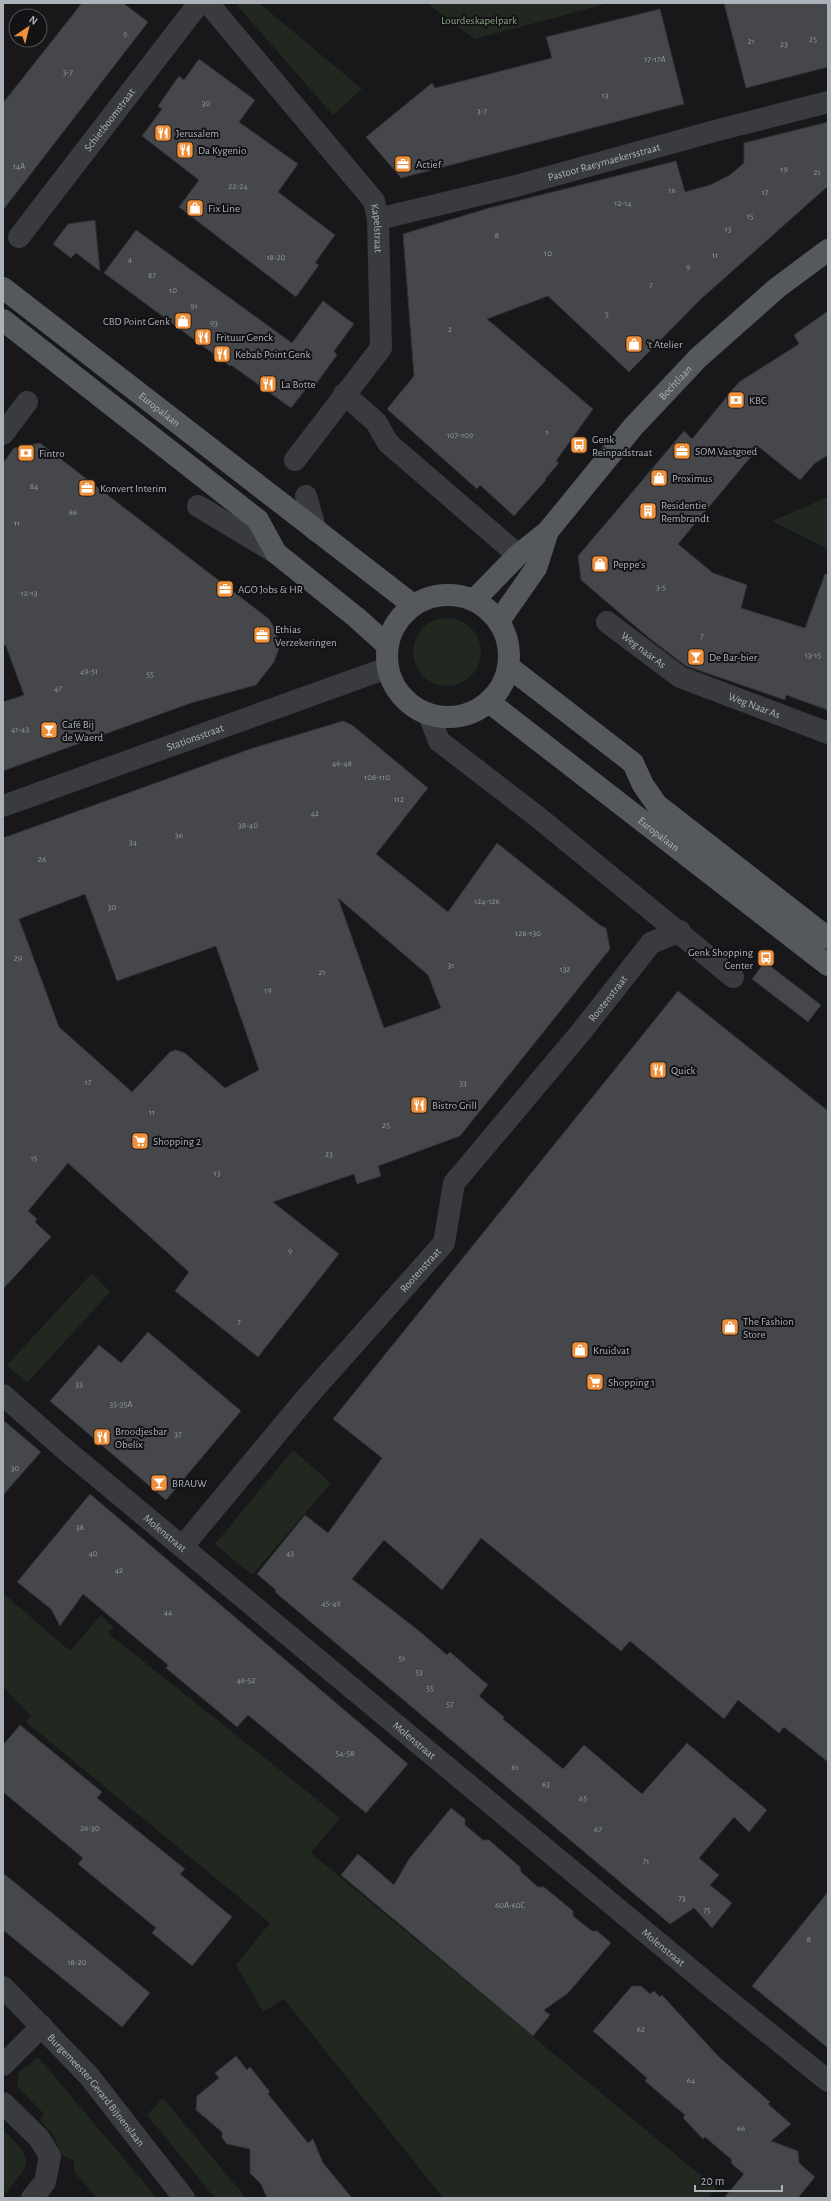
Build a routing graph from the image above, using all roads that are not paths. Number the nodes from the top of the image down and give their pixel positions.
1 (199, 3) edge
2 (208, 3) edge
3 (828, 102) edge
4 (378, 219) junction
5 (19, 237) dead end
6 (826, 252) edge
7 (3, 288) edge
8 (3, 320) edge
9 (344, 394) junction
10 (23, 407) dead end
11 (3, 434) edge
12 (294, 460) dead end
13 (306, 496) dead end
14 (198, 506) dead end
15 (316, 531) junction
16 (548, 531) junction
17 (276, 554) junction
18 (518, 555) junction
19 (474, 600) junction
20 (413, 605) junction
21 (498, 621) junction
22 (607, 622) dead end
23 (387, 645) junction
24 (509, 667) junction
25 (387, 668) junction
26 (680, 677) joint
27 (489, 702) junction
28 (429, 715) junction
29 (828, 733) edge
30 (3, 806) edge
31 (680, 931) junction
32 (828, 938) edge
33 (828, 965) edge
34 (733, 977) dead end
35 (3, 1395) edge
36 (183, 1546) junction
37 (3, 1987) edge
38 (42, 2026) junction
39 (3, 2065) edge
40 (828, 2081) edge
41 (3, 2103) edge
42 (32, 2198) edge
43 (184, 2198) edge

1 - 5 street, Schietboomstraat
2 - 4 street, Kapelstraat
3 - 4 street, Pastoor Raeymaekersstraat
4 - 9 street, Kapelstraat
6 - 16 main road, Bochtlaan
7 - 15 main road, Europalaan
8 - 17 main road
9 - 12 street, Kapelstraat
9 - 18 street
10 - 11 street
13 - 15 street
14 - 17 street
15 - 20 main road, Europalaan
16 - 18 main road, Bochtlaan
16 - 21 main road, Bochtlaan
17 - 23 main road
18 - 19 main road, Bochtlaan
19 - 20 main road
19 - 21 main road
20 - 23 main road
21 - 24 main road
22 - 26 street, Weg naar As
23 - 25 main road
24 - 27 main road
24 - 32 main road, Europalaan
25 - 28 main road
25 - 30 street, Stationsstraat
26 - 29 street, Weg Naar As
27 - 28 main road
27 - 33 main road, Europalaan
28 - 31 street
31 - 34 street
31 - 36 street, Rootenstraat
35 - 36 street, Molenstraat
36 - 40 street, Molenstraat
37 - 38 street, Burgemeester Gerard Bijnenslaan
38 - 39 street
38 - 43 street, Burgemeester Gerard Bijnenslaan
41 - 42 street

